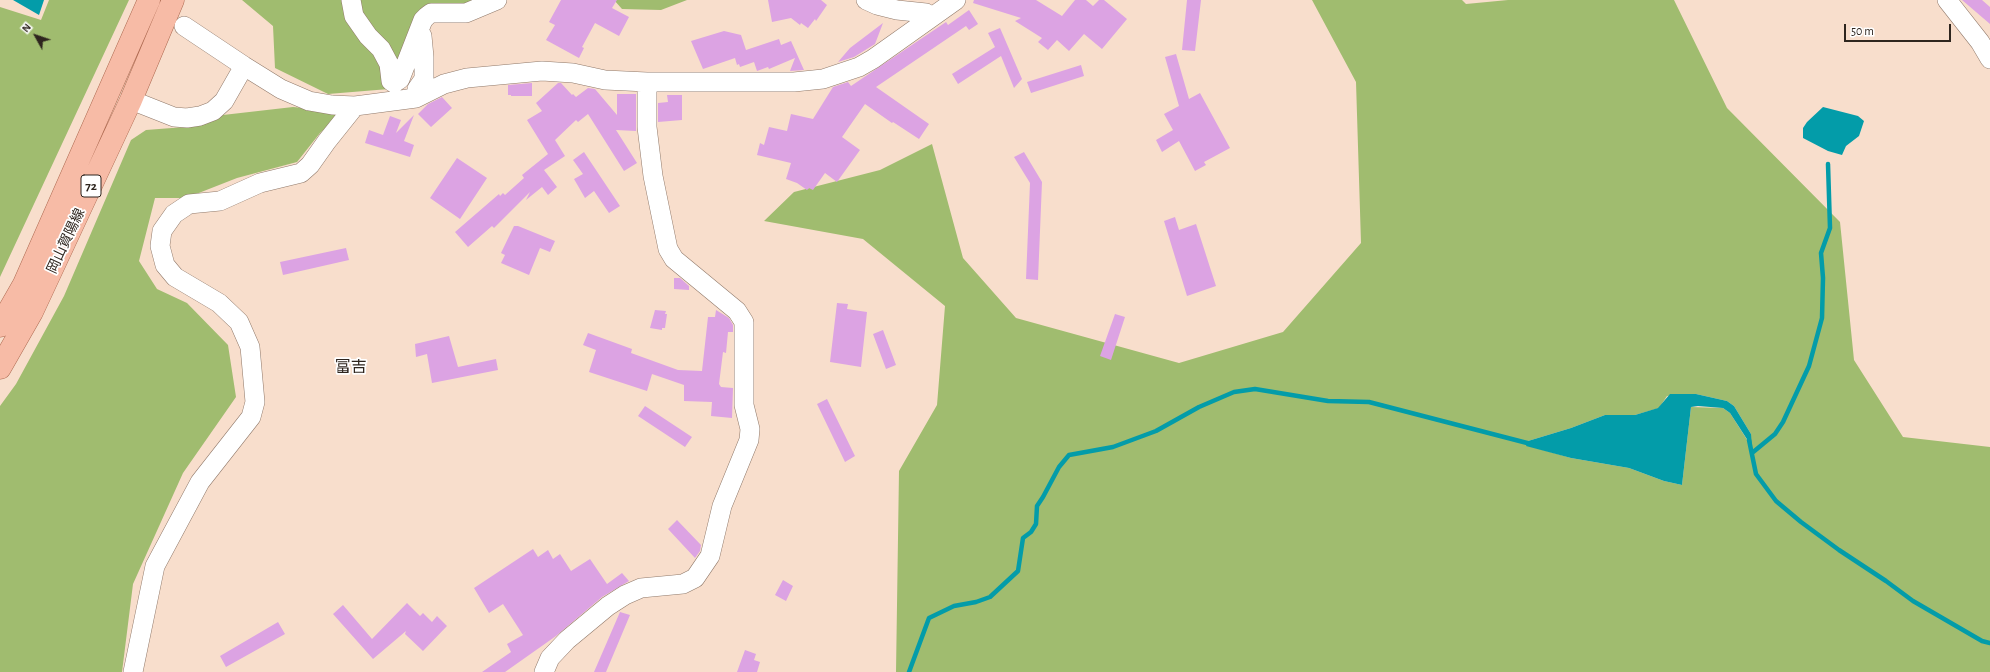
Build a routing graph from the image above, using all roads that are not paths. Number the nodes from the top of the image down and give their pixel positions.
1 (149, 0) edge
2 (173, 0) edge
3 (351, 0) edge
4 (497, 0) edge
5 (866, 0) edge
6 (956, 0) edge
7 (1947, 0) edge
8 (932, 17) junction
9 (184, 26) dead end
10 (419, 31) junction
11 (1990, 59) edge
12 (244, 66) junction
13 (647, 82) junction
14 (416, 98) junction
15 (131, 100) junction
16 (355, 106) junction
17 (0, 326) edge
18 (0, 368) edge
19 (133, 672) edge
20 (544, 672) edge

1 - 17 main road, 岡山賀陽線 / 72
2 - 15 main road, 岡山賀陽線 / 72
3 - 10 street
4 - 10 street
5 - 8 street
6 - 8 street
7 - 11 street
8 - 13 street
9 - 12 street
10 - 14 street
12 - 15 street
12 - 16 street
13 - 14 street
13 - 20 street
14 - 16 street
15 - 18 main road, 岡山賀陽線 / 72
16 - 19 street

